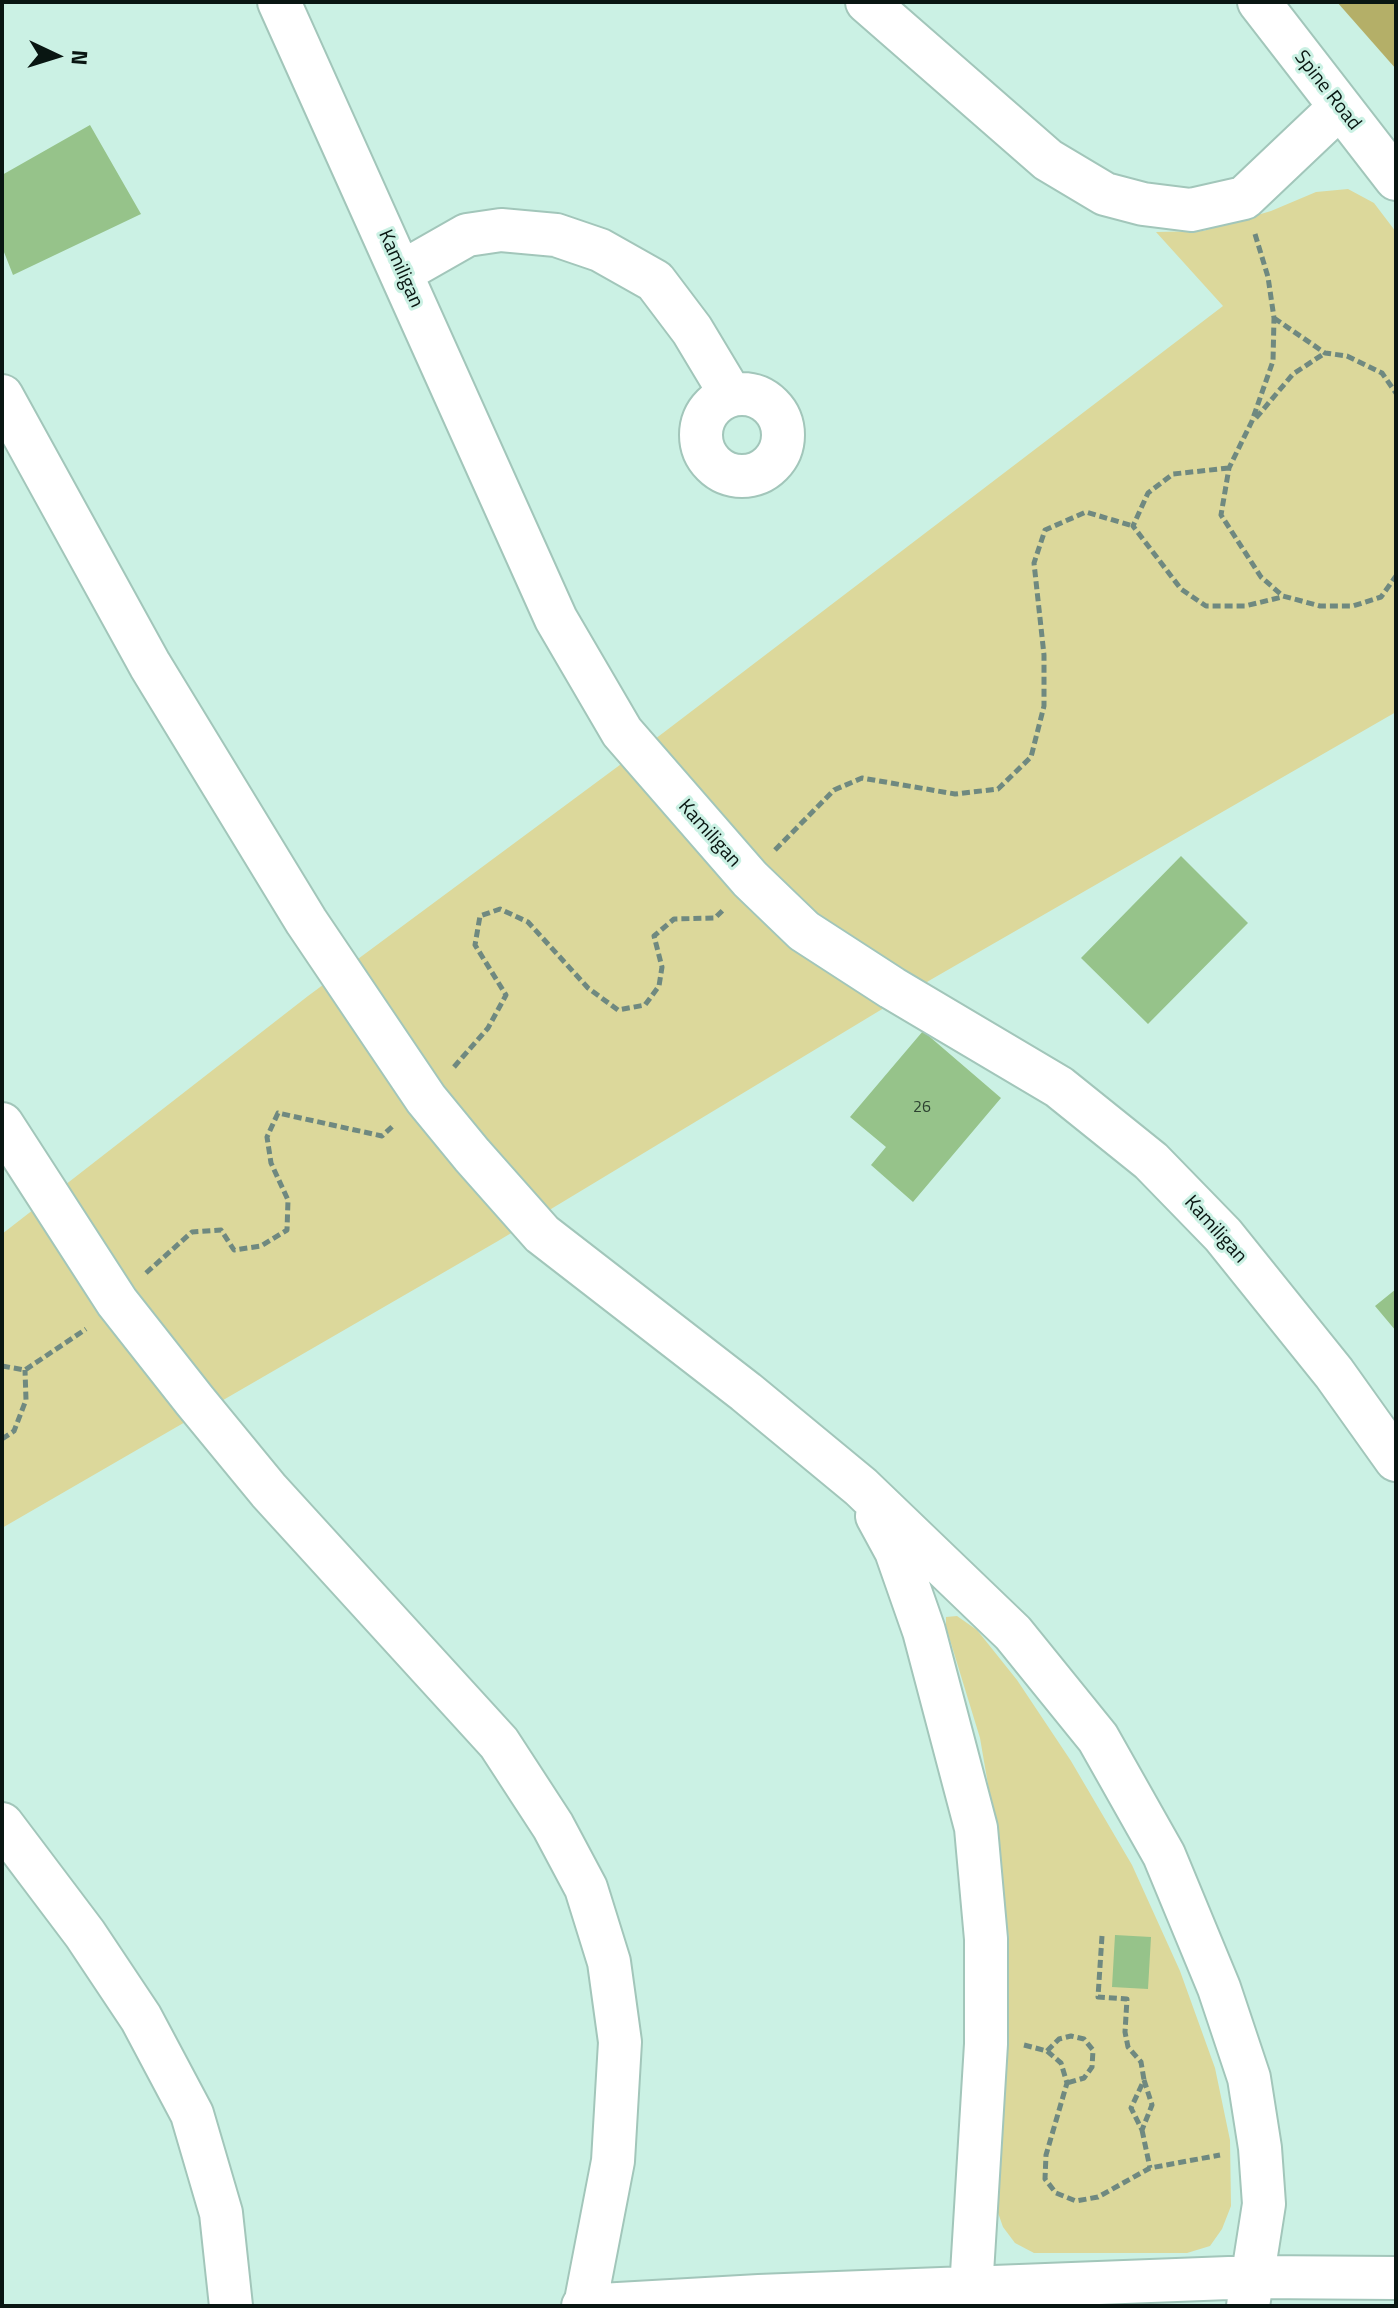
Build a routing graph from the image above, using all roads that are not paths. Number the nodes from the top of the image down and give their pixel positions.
1 (279, 2) edge
2 (867, 2) edge
3 (1259, 2) edge
4 (1340, 107) junction
5 (1396, 179) edge
6 (402, 272) junction
7 (731, 395) dead end
8 (2, 396) edge
9 (2, 1124) edge
10 (1396, 1460) edge
11 (861, 1487) junction
12 (2, 1824) edge
13 (1396, 2278) edge
14 (1252, 2292) edge
15 (971, 2298) edge
16 (231, 2306) edge
17 (584, 2306) edge

1 - 6 street, Kamiligan
2 - 4 street
3 - 4 street, Spine Road
4 - 5 street, Spine Road
6 - 7 street
6 - 10 street, Kamiligan
8 - 11 street
9 - 17 street
11 - 14 street
11 - 15 street
12 - 16 street
13 - 14 street
14 - 15 street
15 - 17 street

